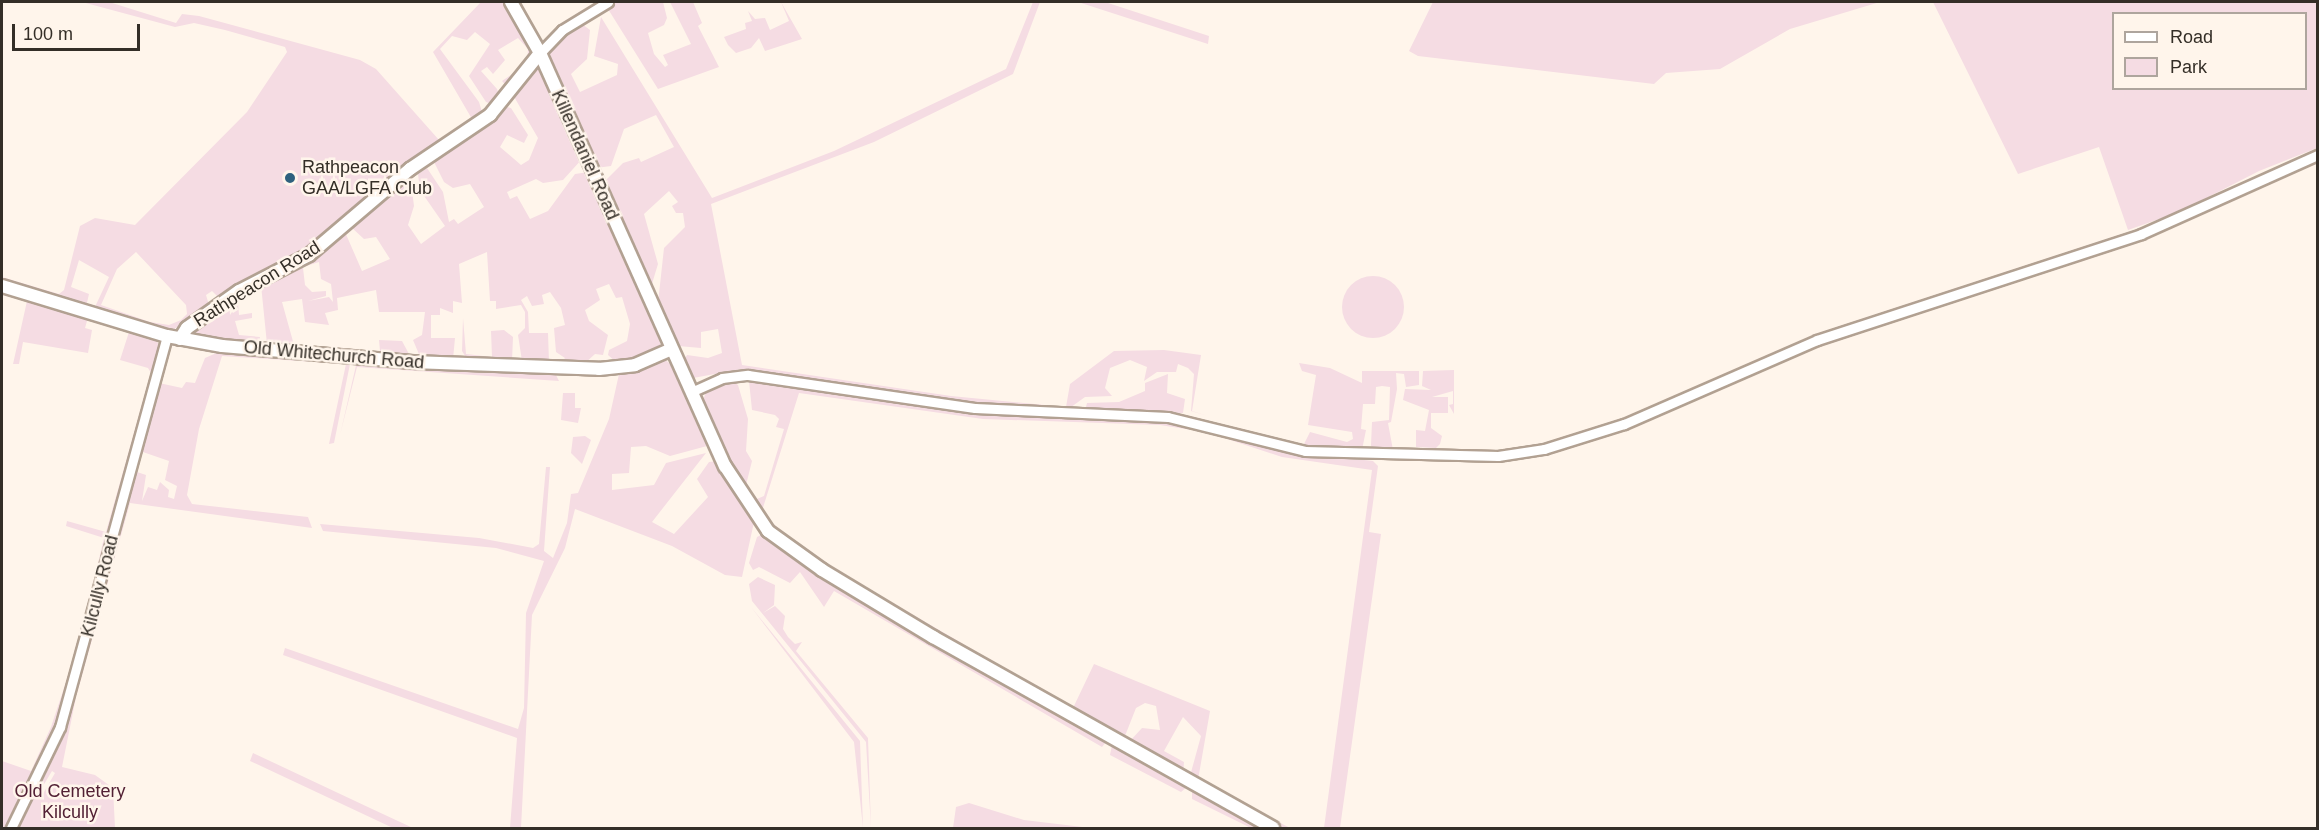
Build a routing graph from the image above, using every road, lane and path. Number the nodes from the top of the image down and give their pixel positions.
1 (511, 2) edge
2 (608, 2) edge
3 (540, 53) junction
4 (2318, 155) edge
5 (2, 286) edge
6 (174, 337) junction
7 (672, 349) junction
8 (691, 392) junction
9 (11, 828) edge
10 (1273, 828) edge

1 - 3 street, Killendaniel Road
2 - 3 street, Rathpeacon Road
3 - 6 street, Rathpeacon Road
3 - 7 street, Killendaniel Road
4 - 8 street
5 - 6 street, Old Whitechurch Road
6 - 7 street, Old Whitechurch Road
6 - 9 street, Kilcully Road
7 - 8 street, Killendaniel Road
8 - 10 street, Killendaniel Road

